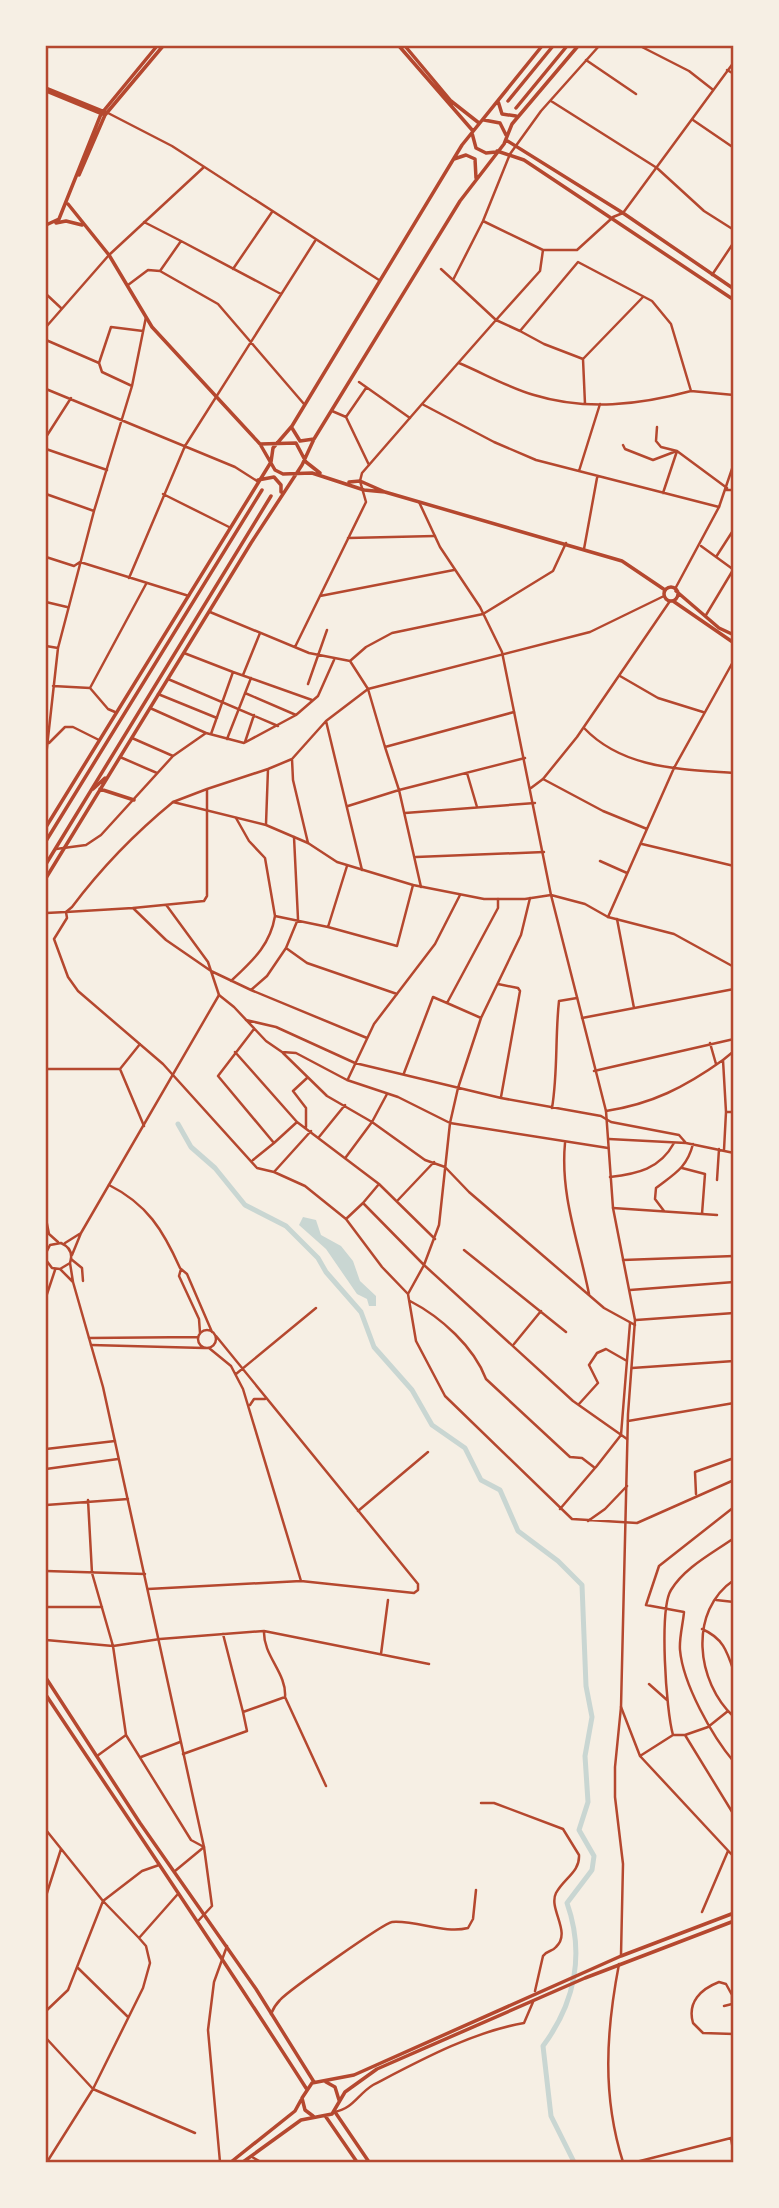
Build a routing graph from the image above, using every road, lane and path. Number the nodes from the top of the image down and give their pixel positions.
1 (157, 46) edge
2 (163, 46) edge
3 (399, 46) edge
4 (405, 46) edge
5 (542, 46) edge
6 (553, 46) edge
7 (567, 46) edge
8 (578, 46) edge
9 (599, 46) edge
10 (640, 46) edge
11 (586, 60) junction
12 (733, 62) edge
13 (727, 70) junction
14 (733, 75) edge
15 (46, 89) edge
16 (712, 89) junction
17 (636, 94) dead end
18 (499, 99) junction
19 (508, 101) dead end
20 (550, 101) junction
21 (516, 108) dead end
22 (104, 113) junction
23 (521, 113) junction
24 (693, 120) junction
25 (480, 122) junction
26 (473, 131) junction
27 (506, 138) junction
28 (515, 147) junction
29 (733, 148) edge
30 (496, 152) junction
31 (510, 154) junction
32 (453, 160) junction
33 (204, 167) junction
34 (657, 168) junction
35 (475, 180) junction
36 (68, 204) junction
37 (272, 212) junction
38 (624, 214) junction
39 (613, 217) junction
40 (59, 220) junction
41 (144, 222) junction
42 (482, 222) junction
43 (46, 226) edge
44 (84, 226) junction
45 (733, 230) edge
46 (181, 241) junction
47 (315, 241) junction
48 (733, 242) edge
49 (542, 250) junction
50 (577, 250) junction
51 (109, 254) junction
52 (578, 262) junction
53 (233, 269) junction
54 (441, 269) dead end
55 (160, 271) junction
56 (712, 275) junction
57 (453, 280) junction
58 (379, 281) junction
59 (128, 285) junction
60 (733, 289) edge
61 (46, 294) edge
62 (281, 294) junction
63 (643, 297) junction
64 (733, 300) edge
65 (61, 308) junction
66 (146, 317) junction
67 (496, 320) junction
68 (46, 327) edge
69 (143, 331) junction
70 (520, 331) junction
71 (46, 340) edge
72 (253, 342) junction
73 (583, 359) junction
74 (99, 363) junction
75 (459, 363) junction
76 (359, 382) dead end
77 (132, 386) junction
78 (366, 388) junction
79 (46, 389) edge
80 (691, 391) junction
81 (733, 395) edge
82 (217, 396) junction
83 (71, 398) junction
84 (304, 404) junction
85 (422, 404) junction
86 (585, 404) junction
87 (600, 404) junction
88 (332, 411) junction
89 (346, 417) junction
90 (122, 418) junction
91 (410, 418) junction
92 (292, 426) junction
93 (657, 427) dead end
94 (46, 437) edge
95 (314, 439) junction
96 (281, 442) junction
97 (260, 443) junction
98 (623, 445) dead end
99 (185, 446) junction
100 (46, 449) edge
101 (677, 451) junction
102 (304, 456) junction
103 (271, 462) junction
104 (733, 463) edge
105 (369, 465) junction
106 (107, 470) junction
107 (297, 471) junction
108 (578, 472) junction
109 (325, 475) junction
110 (597, 478) junction
111 (257, 481) junction
112 (360, 481) junction
113 (347, 482) junction
114 (726, 489) junction
115 (262, 490) dead end
116 (733, 490) edge
117 (364, 491) junction
118 (385, 492) junction
119 (663, 493) junction
120 (46, 494) edge
121 (162, 494) junction
122 (271, 496) dead end
123 (279, 497) junction
124 (419, 502) junction
125 (719, 507) junction
126 (94, 511) junction
127 (229, 527) junction
128 (733, 530) edge
129 (435, 536) junction
130 (348, 538) junction
131 (566, 543) junction
132 (701, 546) junction
133 (584, 549) junction
134 (716, 556) junction
135 (46, 557) edge
136 (80, 562) junction
137 (457, 570) junction
138 (733, 570) edge
139 (129, 578) junction
140 (146, 583) junction
141 (665, 590) junction
142 (676, 590) junction
143 (189, 596) junction
144 (320, 596) junction
145 (664, 596) junction
146 (46, 601) edge
147 (671, 601) junction
148 (67, 607) junction
149 (210, 612) junction
150 (483, 614) junction
151 (705, 617) junction
152 (327, 630) dead end
153 (260, 633) junction
154 (733, 635) edge
155 (733, 643) edge
156 (46, 646) edge
157 (295, 647) junction
158 (58, 648) junction
159 (502, 652) junction
160 (184, 653) junction
161 (318, 655) junction
162 (334, 660) junction
163 (733, 660) edge
164 (350, 661) junction
165 (233, 672) junction
166 (243, 676) junction
167 (620, 676) junction
168 (251, 678) junction
169 (169, 679) junction
170 (308, 684) dead end
171 (53, 685) junction
172 (90, 688) junction
173 (368, 690) junction
174 (46, 691) edge
175 (244, 693) junction
176 (158, 694) junction
177 (313, 701) junction
178 (222, 702) junction
179 (150, 708) junction
180 (239, 709) junction
181 (116, 712) junction
182 (515, 712) junction
183 (704, 712) junction
184 (254, 715) junction
185 (296, 715) junction
186 (217, 718) junction
187 (326, 721) junction
188 (278, 726) junction
189 (584, 728) junction
190 (206, 733) junction
191 (211, 734) junction
192 (132, 738) junction
193 (227, 739) junction
194 (99, 740) junction
195 (244, 743) junction
196 (48, 744) junction
197 (385, 747) junction
198 (46, 757) edge
199 (120, 757) junction
200 (173, 757) junction
201 (525, 758) junction
202 (292, 759) junction
203 (674, 768) junction
204 (268, 769) junction
205 (157, 773) junction
206 (467, 773) junction
207 (733, 773) edge
208 (109, 774) junction
209 (543, 779) junction
210 (531, 788) junction
211 (100, 789) junction
212 (207, 789) junction
213 (399, 790) junction
214 (89, 793) junction
215 (134, 800) junction
216 (173, 802) junction
217 (534, 803) junction
218 (348, 806) junction
219 (477, 807) junction
220 (208, 812) junction
221 (405, 813) junction
222 (236, 818) junction
223 (266, 825) junction
224 (46, 827) edge
225 (647, 829) junction
226 (294, 836) junction
227 (46, 841) edge
228 (308, 842) junction
229 (640, 844) junction
230 (62, 848) junction
231 (55, 849) junction
232 (544, 852) junction
233 (416, 857) junction
234 (600, 861) dead end
235 (46, 864) edge
236 (347, 866) junction
237 (733, 866) edge
238 (362, 870) junction
239 (627, 873) junction
240 (46, 878) edge
241 (413, 885) junction
242 (421, 887) junction
243 (460, 895) junction
244 (551, 895) junction
245 (530, 898) junction
246 (498, 899) junction
247 (167, 906) junction
248 (133, 908) junction
249 (66, 912) junction
250 (46, 913) edge
251 (275, 916) junction
252 (608, 917) junction
253 (298, 919) junction
254 (617, 919) junction
255 (328, 927) junction
256 (286, 948) junction
257 (733, 967) edge
258 (211, 971) junction
259 (231, 981) junction
260 (498, 984) junction
261 (733, 989) edge
262 (251, 990) junction
263 (397, 994) junction
264 (219, 995) junction
265 (577, 998) junction
266 (447, 1003) junction
267 (634, 1008) junction
268 (481, 1018) junction
269 (581, 1018) junction
270 (246, 1020) junction
271 (254, 1029) junction
272 (367, 1038) junction
273 (733, 1038) edge
274 (710, 1043) junction
275 (140, 1044) junction
276 (733, 1051) edge
277 (235, 1052) junction
278 (282, 1052) junction
279 (723, 1060) junction
280 (355, 1063) junction
281 (716, 1064) junction
282 (46, 1069) edge
283 (120, 1069) junction
284 (594, 1071) junction
285 (725, 1071) junction
286 (733, 1071) edge
287 (404, 1073) junction
288 (174, 1075) junction
289 (307, 1078) junction
290 (347, 1080) junction
291 (458, 1088) junction
292 (387, 1094) junction
293 (500, 1098) junction
294 (345, 1105) junction
295 (552, 1108) junction
296 (606, 1111) junction
297 (726, 1112) junction
298 (733, 1112) edge
299 (607, 1119) junction
300 (297, 1122) junction
301 (372, 1122) junction
302 (450, 1123) junction
303 (144, 1126) junction
304 (306, 1128) junction
305 (311, 1131) junction
306 (319, 1137) junction
307 (607, 1139) junction
308 (565, 1142) junction
309 (274, 1143) junction
310 (674, 1143) junction
311 (686, 1143) junction
312 (693, 1144) junction
313 (608, 1148) junction
314 (719, 1149) junction
315 (724, 1150) junction
316 (733, 1153) edge
317 (346, 1157) junction
318 (252, 1161) junction
319 (434, 1162) junction
320 (445, 1167) junction
321 (682, 1168) junction
322 (274, 1172) junction
323 (610, 1177) junction
324 (717, 1180) dead end
325 (379, 1184) junction
326 (109, 1185) junction
327 (397, 1201) junction
328 (363, 1203) junction
329 (613, 1208) junction
330 (664, 1211) junction
331 (702, 1214) junction
332 (717, 1215) dead end
333 (46, 1219) edge
334 (346, 1219) junction
335 (81, 1233) junction
336 (435, 1240) junction
337 (62, 1243) junction
338 (46, 1250) edge
339 (464, 1250) dead end
340 (733, 1256) edge
341 (71, 1259) junction
342 (623, 1260) junction
343 (46, 1261) edge
344 (424, 1265) junction
345 (58, 1269) junction
346 (181, 1269) junction
347 (46, 1278) edge
348 (83, 1281) dead end
349 (73, 1282) junction
350 (733, 1282) edge
351 (630, 1290) junction
352 (408, 1294) junction
353 (589, 1294) junction
354 (46, 1295) edge
355 (409, 1300) junction
356 (316, 1308) dead end
357 (541, 1311) junction
358 (733, 1313) edge
359 (635, 1322) junction
360 (630, 1323) junction
361 (46, 1328) edge
362 (212, 1332) junction
363 (566, 1332) dead end
364 (200, 1333) junction
365 (216, 1336) junction
366 (198, 1337) junction
367 (89, 1338) junction
368 (91, 1345) junction
369 (513, 1345) junction
370 (204, 1348) junction
371 (209, 1348) junction
372 (627, 1361) junction
373 (733, 1361) edge
374 (242, 1368) junction
375 (632, 1368) junction
376 (236, 1374) junction
377 (268, 1400) junction
378 (733, 1403) edge
379 (249, 1405) junction
380 (578, 1405) junction
381 (628, 1421) junction
382 (621, 1436) junction
383 (628, 1439) junction
384 (115, 1441) junction
385 (46, 1449) edge
386 (428, 1451) dead end
387 (733, 1458) edge
388 (118, 1459) junction
389 (595, 1468) junction
390 (46, 1469) edge
391 (733, 1480) edge
392 (627, 1486) junction
393 (696, 1495) junction
394 (128, 1499) junction
395 (88, 1500) junction
396 (46, 1505) edge
397 (733, 1507) edge
398 (560, 1509) junction
399 (358, 1511) junction
400 (586, 1522) junction
401 (626, 1523) junction
402 (733, 1538) edge
403 (46, 1571) edge
404 (92, 1573) junction
405 (145, 1574) junction
406 (733, 1580) edge
407 (301, 1581) junction
408 (148, 1589) junction
409 (388, 1600) dead end
410 (715, 1600) junction
411 (733, 1602) edge
412 (46, 1607) edge
413 (102, 1607) junction
414 (667, 1610) junction
415 (702, 1629) junction
416 (264, 1631) junction
417 (223, 1634) junction
418 (160, 1639) junction
419 (46, 1640) edge
420 (113, 1646) junction
421 (381, 1654) junction
422 (429, 1664) dead end
423 (733, 1672) edge
424 (46, 1678) edge
425 (649, 1684) dead end
426 (46, 1695) edge
427 (285, 1697) junction
428 (667, 1700) junction
429 (621, 1707) junction
430 (727, 1711) junction
431 (243, 1712) junction
432 (733, 1717) edge
433 (708, 1727) junction
434 (126, 1735) junction
435 (673, 1735) junction
436 (685, 1735) junction
437 (180, 1742) junction
438 (183, 1754) junction
439 (640, 1756) junction
440 (96, 1757) junction
441 (140, 1758) junction
442 (733, 1762) edge
443 (326, 1786) dead end
444 (481, 1803) dead end
445 (733, 1815) edge
446 (46, 1830) edge
447 (204, 1847) junction
448 (61, 1848) junction
449 (728, 1851) junction
450 (733, 1857) edge
451 (159, 1865) junction
452 (175, 1871) junction
453 (476, 1890) dead end
454 (177, 1895) junction
455 (46, 1896) edge
456 (103, 1900) junction
457 (702, 1912) dead end
458 (733, 1913) edge
459 (205, 1915) junction
460 (198, 1921) junction
461 (733, 1921) edge
462 (139, 1938) junction
463 (227, 1946) junction
464 (621, 1956) junction
465 (223, 1957) junction
466 (619, 1964) junction
467 (77, 1968) junction
468 (535, 1991) dead end
469 (533, 2002) dead end
470 (724, 2006) dead end
471 (46, 2011) edge
472 (271, 2014) junction
473 (128, 2017) junction
474 (733, 2034) edge
475 (46, 2038) edge
476 (324, 2081) junction
477 (314, 2082) junction
478 (306, 2088) junction
479 (93, 2089) junction
480 (302, 2098) junction
481 (339, 2104) junction
482 (334, 2112) junction
483 (315, 2117) junction
484 (326, 2117) junction
485 (195, 2133) dead end
486 (732, 2137) edge
487 (251, 2156) junction
488 (733, 2156) edge
489 (47, 2162) edge
490 (220, 2162) edge
491 (231, 2162) edge
492 (243, 2162) edge
493 (258, 2162) edge
494 (357, 2162) edge
495 (369, 2162) edge
496 (623, 2162) edge
497 (636, 2162) edge

1 - 22 main road
2 - 22 main road
3 - 26 main road
4 - 25 main road
5 - 18 main road
6 - 19 main road
7 - 21 main road
8 - 23 main road
9 - 11 street
10 - 16 street
11 - 17 street
11 - 20 street
12 - 13 street
13 - 14 street
13 - 16 street
15 - 22 main road
16 - 24 street
18 - 23 main road
18 - 25 main road
20 - 28 street
20 - 34 street
22 - 33 street
22 - 36 main road
22 - 40 main road
23 - 27 main road
24 - 29 street
24 - 34 street
25 - 26 main road
25 - 27 main road
26 - 30 main road
26 - 32 main road
27 - 28 main road
27 - 30 main road
28 - 31 street
28 - 38 main road
30 - 31 main road
30 - 35 main road
31 - 39 main road
31 - 42 street
32 - 35 main road
32 - 58 main road
33 - 37 street
33 - 41 street
34 - 38 street
34 - 45 street
35 - 88 main road
36 - 40 main road
36 - 44 main road
37 - 47 street
37 - 53 street
38 - 39 street
38 - 56 main road
39 - 50 street
39 - 64 main road
40 - 43 main road
40 - 44 main road
41 - 46 street
41 - 51 street
42 - 49 street
42 - 57 street
44 - 51 main road
46 - 53 street
46 - 55 street
47 - 58 street
47 - 62 street
48 - 56 street
49 - 50 street
49 - 67 street
50 - 52 street
51 - 59 main road
51 - 65 street
52 - 63 street
52 - 70 street
53 - 62 street
54 - 57 street
55 - 59 street
55 - 72 street
56 - 60 main road
57 - 67 street
58 - 84 main road
59 - 66 main road
61 - 65 street
62 - 72 street
63 - 73 street
63 - 80 street
65 - 68 street
66 - 69 street
66 - 82 main road
67 - 70 street
67 - 75 street
69 - 74 street
69 - 77 street
70 - 73 street
71 - 74 street
72 - 82 street
72 - 84 street
73 - 86 street
74 - 77 street
75 - 85 street
75 - 86 street
76 - 78 street
77 - 90 street
78 - 89 street
78 - 91 street
79 - 83 street
80 - 81 street
80 - 87 street
82 - 97 main road
82 - 99 street
83 - 90 street
83 - 94 street
84 - 92 main road
85 - 91 street
85 - 108 street
86 - 87 street
87 - 108 street
88 - 89 street
88 - 95 main road
89 - 105 street
90 - 99 street
90 - 106 street
91 - 105 street
92 - 95 main road
92 - 96 main road
93 - 101 street
95 - 102 main road
96 - 97 main road
96 - 102 main road
96 - 103 main road
97 - 103 main road
98 - 101 street
99 - 111 street
99 - 121 street
100 - 106 street
101 - 114 street
101 - 119 street
102 - 107 main road
102 - 109 main road
103 - 107 main road
103 - 111 main road
104 - 114 street
105 - 112 street
106 - 126 street
107 - 109 main road
107 - 123 main road
108 - 110 street
109 - 113 main road
110 - 119 street
110 - 133 street
111 - 123 main road
111 - 127 main road
112 - 113 main road
112 - 117 street
112 - 118 main road
113 - 117 main road
114 - 116 street
114 - 125 street
115 - 227 main road
117 - 118 main road
117 - 130 street
118 - 124 main road
119 - 125 street
120 - 126 street
121 - 127 street
121 - 139 street
122 - 214 main road
123 - 149 main road
124 - 129 street
124 - 131 main road
125 - 132 street
126 - 136 street
127 - 143 main road
128 - 134 street
129 - 130 street
129 - 137 street
130 - 144 street
131 - 133 main road
131 - 150 street
132 - 134 street
132 - 142 street
133 - 141 main road
134 - 138 street
135 - 136 street
136 - 139 street
136 - 148 street
137 - 144 street
137 - 150 street
138 - 151 street
139 - 140 street
140 - 143 street
140 - 172 street
141 - 142 main road
141 - 145 main road
142 - 147 main road
142 - 151 main road
143 - 181 main road
144 - 157 street
145 - 147 main road
145 - 159 street
146 - 148 street
147 - 155 main road
147 - 167 street
148 - 158 street
149 - 153 street
149 - 160 main road
150 - 159 street
150 - 164 street
151 - 154 main road
152 - 161 street
153 - 157 street
153 - 166 street
156 - 158 street
157 - 161 street
158 - 171 street
159 - 173 street
159 - 182 street
160 - 165 street
160 - 169 main road
161 - 162 street
161 - 170 street
162 - 164 street
162 - 177 street
163 - 183 street
164 - 173 street
165 - 166 street
165 - 178 street
166 - 168 street
167 - 183 street
167 - 189 street
168 - 175 street
168 - 177 street
169 - 176 main road
169 - 178 street
171 - 172 street
171 - 174 street
171 - 196 street
172 - 181 street
173 - 187 street
173 - 197 street
175 - 180 street
175 - 185 street
176 - 179 main road
176 - 186 street
177 - 185 street
178 - 180 street
178 - 186 street
179 - 190 street
179 - 192 main road
180 - 184 street
180 - 193 street
181 - 194 main road
182 - 197 street
182 - 201 street
183 - 203 street
184 - 188 street
184 - 195 street
185 - 188 street
186 - 191 street
187 - 202 street
187 - 218 street
188 - 195 street
189 - 203 street
189 - 209 street
190 - 191 street
190 - 200 street
191 - 193 street
192 - 199 main road
192 - 200 street
193 - 195 street
194 - 196 street
194 - 224 main road
196 - 198 street
197 - 213 street
199 - 205 street
199 - 208 main road
200 - 205 street
201 - 206 street
201 - 210 street
202 - 204 street
202 - 228 street
203 - 207 street
203 - 225 street
204 - 212 street
204 - 223 street
205 - 215 street
206 - 213 street
206 - 219 street
208 - 211 main road
208 - 214 main road
209 - 210 street
209 - 225 street
210 - 217 street
211 - 215 main road
211 - 230 main road
212 - 216 street
212 - 220 street
213 - 218 street
213 - 221 street
214 - 231 main road
215 - 230 street
216 - 220 street
216 - 249 street
217 - 219 street
217 - 232 street
218 - 238 street
219 - 221 street
220 - 222 street
220 - 247 street
221 - 233 street
222 - 223 street
222 - 251 street
223 - 226 street
225 - 229 street
226 - 228 street
226 - 253 street
228 - 236 street
229 - 237 street
229 - 239 street
230 - 231 street
230 - 240 main road
231 - 235 main road
232 - 233 street
232 - 244 street
233 - 242 street
234 - 239 street
236 - 238 street
236 - 255 street
238 - 241 street
239 - 252 street
241 - 242 street
241 - 255 street
242 - 243 street
243 - 246 street
243 - 263 street
244 - 245 street
244 - 252 street
244 - 265 street
245 - 246 street
245 - 260 street
246 - 266 street
247 - 248 street
247 - 258 street
248 - 249 street
248 - 258 street
249 - 250 street
249 - 275 street
251 - 253 street
251 - 259 street
252 - 254 street
253 - 255 street
253 - 256 street
254 - 257 street
254 - 267 street
256 - 262 street
256 - 263 street
258 - 259 street
258 - 264 street
259 - 262 street
260 - 268 street
260 - 293 street
261 - 267 street
262 - 272 street
263 - 272 street
264 - 270 street
264 - 288 street
265 - 269 street
265 - 295 street
266 - 268 street
266 - 287 street
267 - 269 street
268 - 291 street
269 - 284 street
270 - 271 street
270 - 280 street
271 - 277 street
271 - 278 street
272 - 280 street
273 - 274 street
274 - 281 street
274 - 284 street
275 - 283 street
275 - 288 street
276 - 279 street
277 - 300 street
277 - 309 street
278 - 289 street
278 - 290 street
279 - 281 street
279 - 285 street
280 - 287 street
280 - 290 street
281 - 296 street
282 - 283 street
283 - 303 street
284 - 296 street
285 - 286 street
285 - 297 street
287 - 291 street
288 - 303 street
288 - 318 street
289 - 294 street
289 - 304 street
290 - 292 street
291 - 293 street
291 - 302 street
292 - 301 street
292 - 302 street
293 - 295 street
294 - 301 street
294 - 306 street
295 - 299 street
296 - 299 street
297 - 298 street
297 - 315 street
299 - 307 street
299 - 311 street
300 - 304 street
300 - 309 street
301 - 317 street
301 - 319 street
302 - 308 street
302 - 320 street
303 - 326 street
304 - 305 street
305 - 306 street
305 - 322 street
306 - 317 street
307 - 310 street
307 - 313 street
308 - 313 street
308 - 353 street
309 - 318 street
310 - 311 street
310 - 323 street
311 - 312 street
312 - 314 street
312 - 321 street
313 - 323 street
314 - 315 street
314 - 324 street
315 - 316 street
317 - 325 street
318 - 322 street
319 - 320 street
319 - 327 street
320 - 336 street
320 - 353 street
321 - 330 street
321 - 331 street
322 - 334 street
323 - 329 street
325 - 327 street
325 - 328 street
326 - 335 street
326 - 346 street
327 - 336 street
328 - 334 street
328 - 344 street
329 - 330 street
329 - 342 street
330 - 331 street
331 - 332 street
333 - 337 street
334 - 352 street
335 - 337 street
335 - 341 street
336 - 344 street
337 - 338 street
337 - 341 street
339 - 357 street
340 - 342 street
341 - 345 street
341 - 348 street
341 - 349 street
342 - 351 street
343 - 345 street
343 - 347 street
344 - 352 street
344 - 369 street
345 - 349 street
345 - 354 street
346 - 362 street
346 - 364 street
349 - 367 street
350 - 351 street
351 - 359 street
352 - 355 street
353 - 360 street
354 - 361 street
355 - 389 street
355 - 398 street
356 - 374 street
357 - 363 street
357 - 369 street
358 - 359 street
359 - 360 street
359 - 375 street
360 - 372 street
362 - 364 street
362 - 365 street
364 - 366 street
365 - 371 street
365 - 374 street
366 - 367 street
366 - 370 street
367 - 368 street
368 - 370 street
368 - 384 street
369 - 380 street
370 - 371 street
371 - 376 street
372 - 380 street
372 - 382 street
373 - 375 street
374 - 376 street
374 - 377 street
375 - 381 street
376 - 379 street
377 - 379 street
377 - 399 street
378 - 381 street
379 - 407 street
380 - 382 street
381 - 383 street
382 - 383 street
382 - 389 street
383 - 392 street
384 - 385 street
384 - 388 street
386 - 399 street
387 - 393 street
388 - 390 street
388 - 394 street
389 - 398 street
391 - 393 street
392 - 400 street
392 - 401 street
393 - 401 street
394 - 395 street
394 - 405 street
395 - 396 street
395 - 404 street
397 - 414 street
398 - 400 street
399 - 407 street
400 - 401 street
401 - 429 street
402 - 414 street
403 - 404 street
404 - 405 street
404 - 413 street
405 - 408 street
406 - 410 street
407 - 408 street
408 - 418 street
409 - 421 street
410 - 411 street
410 - 415 street
412 - 413 street
413 - 420 street
414 - 428 street
414 - 433 street
415 - 423 street
415 - 430 street
416 - 417 street
416 - 421 street
416 - 427 street
417 - 418 street
417 - 431 street
418 - 420 street
418 - 437 street
419 - 420 street
420 - 434 street
421 - 422 street
424 - 440 main road
425 - 428 street
426 - 451 main road
427 - 431 street
427 - 443 street
428 - 435 street
429 - 439 street
429 - 464 street
430 - 432 street
430 - 433 street
431 - 438 street
433 - 436 street
433 - 442 street
434 - 440 street
434 - 441 street
435 - 436 street
435 - 439 street
436 - 445 street
437 - 438 street
437 - 441 street
438 - 447 street
439 - 449 street
440 - 452 main road
441 - 447 street
444 - 468 street
446 - 448 street
447 - 452 street
447 - 459 street
448 - 455 street
448 - 456 street
449 - 450 street
449 - 457 street
451 - 454 main road
451 - 456 street
452 - 459 main road
453 - 472 street
454 - 460 main road
454 - 462 street
456 - 462 street
456 - 467 street
458 - 464 main road
459 - 460 street
459 - 463 main road
460 - 465 main road
461 - 466 main road
462 - 473 street
463 - 465 street
463 - 472 main road
464 - 476 main road
465 - 478 main road
465 - 490 street
466 - 481 main road
466 - 496 street
467 - 471 street
467 - 473 street
469 - 482 street
470 - 474 street
472 - 477 main road
473 - 479 street
475 - 479 street
476 - 477 main road
476 - 481 main road
477 - 478 main road
478 - 480 main road
479 - 485 street
479 - 489 street
480 - 483 main road
480 - 491 main road
481 - 482 main road
482 - 484 main road
482 - 495 main road
483 - 484 main road
483 - 487 main road
484 - 494 main road
486 - 488 street
486 - 497 street
487 - 492 main road
487 - 493 street

